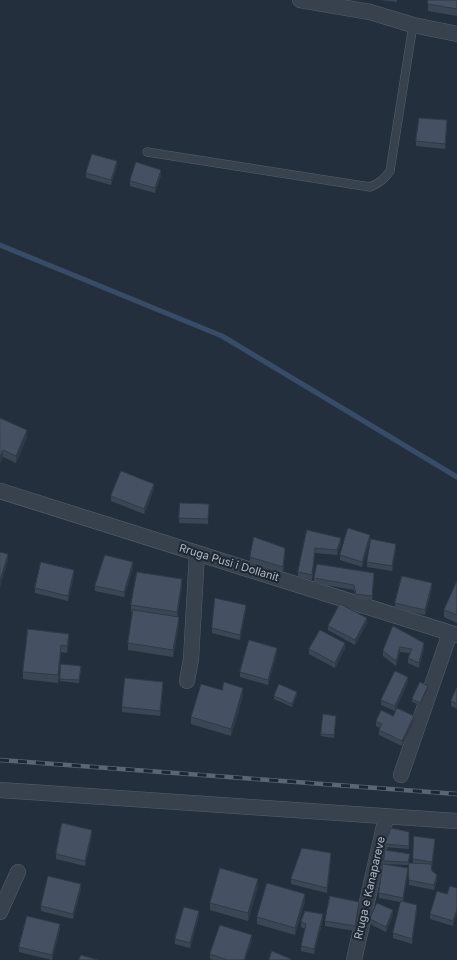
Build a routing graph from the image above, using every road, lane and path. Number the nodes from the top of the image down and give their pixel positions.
1 (300, 0) edge
2 (413, 25) junction
3 (457, 34) edge
4 (147, 152) dead end
5 (0, 491) edge
6 (197, 553) junction
7 (454, 634) edge
8 (187, 681) dead end
9 (401, 775) dead end
10 (0, 790) edge
11 (386, 817) junction
12 (457, 821) edge
13 (18, 872) dead end
14 (0, 912) edge
15 (354, 960) edge

1 - 2 street
2 - 3 street
2 - 4 lane
5 - 6 street, Rruga Pusi i Dollanit
6 - 7 street, Rruga Pusi i Dollanit
6 - 8 street
7 - 9 street
10 - 11 street
11 - 12 street
11 - 15 street, Rruga e Kanapareve
13 - 14 street

